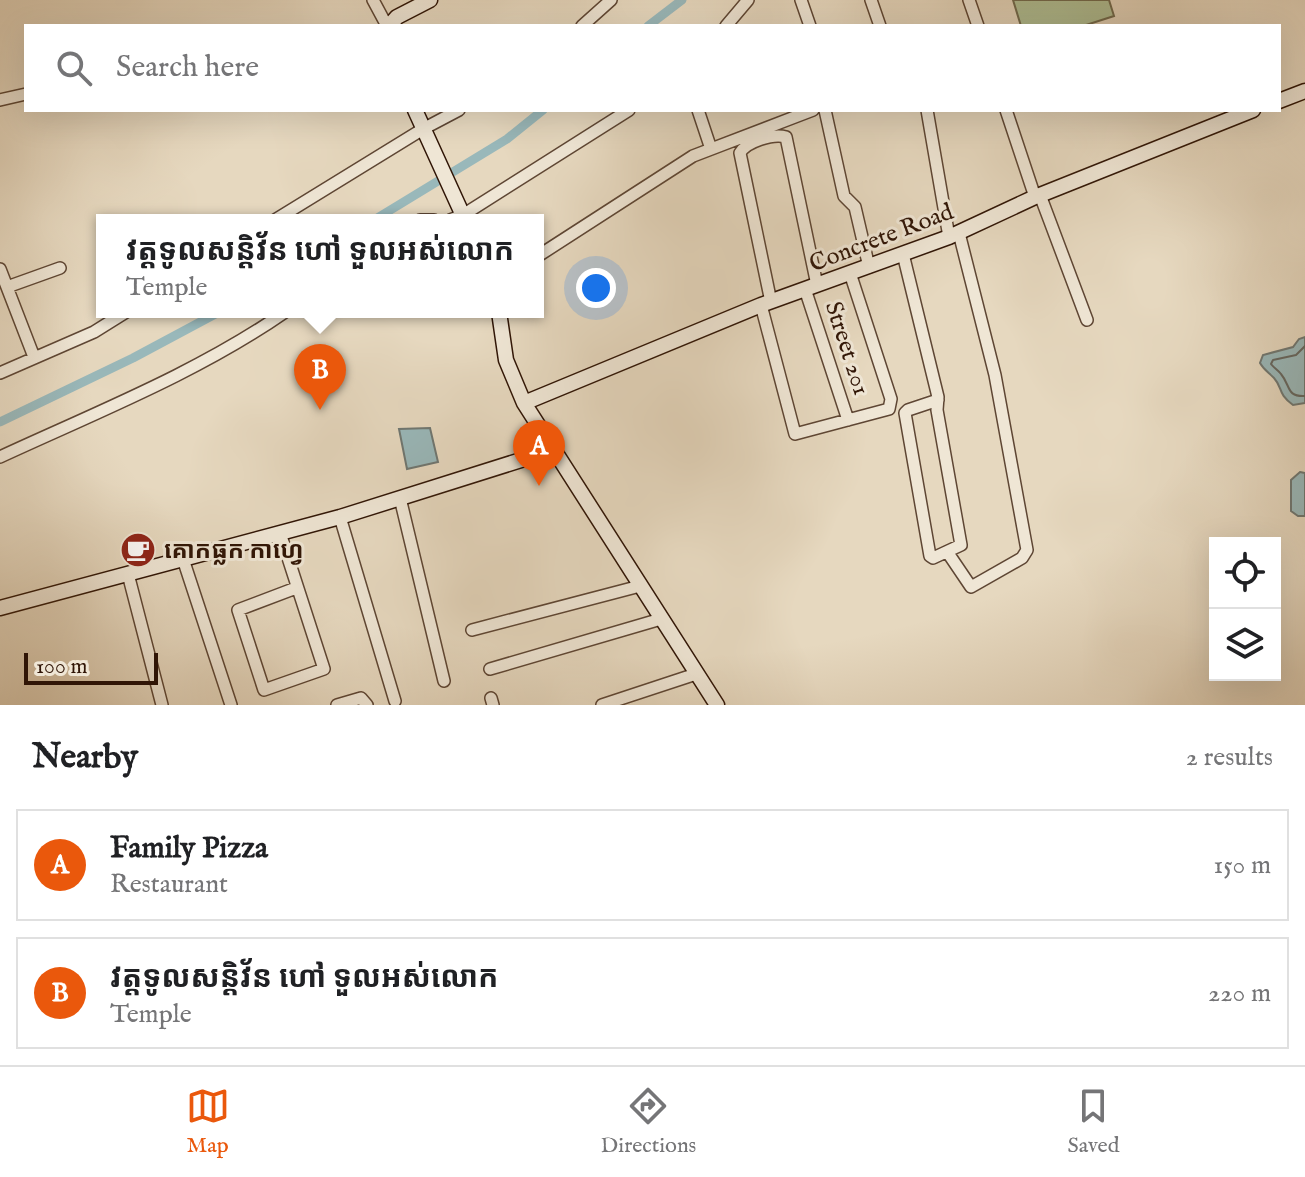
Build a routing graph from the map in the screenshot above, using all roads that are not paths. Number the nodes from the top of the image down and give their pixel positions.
1 (373, 0) edge
2 (430, 0) edge
3 (611, 0) edge
4 (748, 0) edge
5 (801, 0) edge
6 (871, 0) edge
7 (969, 0) edge
8 (738, 21) edge
9 (387, 24) edge
10 (390, 24) edge
11 (584, 24) edge
12 (809, 24) edge
13 (879, 24) edge
14 (977, 24) edge
15 (1305, 91) edge
16 (24, 94) edge
17 (0, 100) edge
18 (1281, 100) edge
19 (416, 112) edge
20 (456, 112) edge
21 (626, 112) edge
22 (699, 112) edge
23 (770, 112) edge
24 (808, 112) edge
25 (825, 112) edge
26 (927, 112) edge
27 (1007, 112) edge
28 (1248, 112) edge
29 (774, 125) junction
30 (425, 133) junction
31 (711, 149) junction
32 (1038, 196) junction
33 (285, 214) edge
34 (458, 214) edge
35 (462, 214) edge
36 (954, 235) junction
37 (544, 252) edge
38 (903, 254) junction
39 (869, 267) junction
40 (60, 268) dead end
41 (0, 269) edge
42 (850, 273) junction
43 (7, 287) junction
44 (811, 287) junction
45 (766, 303) junction
46 (116, 318) edge
47 (276, 318) edge
48 (500, 318) edge
49 (1087, 320) dead end
50 (34, 357) junction
51 (0, 373) edge
52 (938, 400) junction
53 (524, 403) junction
54 (848, 420) junction
55 (553, 450) junction
56 (0, 457) edge
57 (400, 498) junction
58 (340, 517) junction
59 (280, 533) junction
60 (948, 553) junction
61 (183, 559) junction
62 (128, 574) junction
63 (640, 586) junction
64 (296, 588) junction
65 (0, 608) edge
66 (661, 619) junction
67 (472, 630) dead end
68 (490, 669) dead end
69 (696, 674) junction
70 (444, 681) dead end
71 (395, 701) dead end
72 (162, 705) edge
73 (231, 705) edge
74 (337, 705) edge
75 (367, 705) edge
76 (602, 705) edge
77 (717, 705) edge

1 - 9 street
2 - 10 street
3 - 11 street
4 - 8 street
5 - 12 street
6 - 13 street
7 - 14 street
15 - 18 street
16 - 17 street
19 - 30 street
20 - 30 street
21 - 35 street
22 - 31 street
23 - 29 street
24 - 29 street
25 - 39 street
26 - 36 street
27 - 32 street
28 - 32 street, Concrete Road
29 - 31 street
30 - 33 street
30 - 34 street
31 - 37 street
32 - 36 street, Concrete Road
32 - 49 street
36 - 38 street, Concrete Road
36 - 60 street
38 - 39 street, Concrete Road
38 - 52 street
39 - 42 street, Concrete Road
40 - 43 street
41 - 43 street
42 - 44 street, Concrete Road
42 - 54 street
43 - 50 street
44 - 45 street, Concrete Road
44 - 45 street, Street 201
44 - 54 street, Street 201
45 - 53 street, Concrete Road
45 - 54 street
46 - 50 street
47 - 56 street
48 - 53 street
50 - 51 street
52 - 60 street
52 - 60 street
53 - 55 street
55 - 57 street
55 - 63 street
57 - 58 street
57 - 70 street
58 - 59 street
58 - 71 street
59 - 61 street
59 - 64 street
61 - 62 street
61 - 73 street
62 - 65 street
62 - 72 street
63 - 66 street
63 - 67 street
64 - 64 street
66 - 68 street
66 - 69 street
69 - 76 street
69 - 77 street
74 - 75 street

